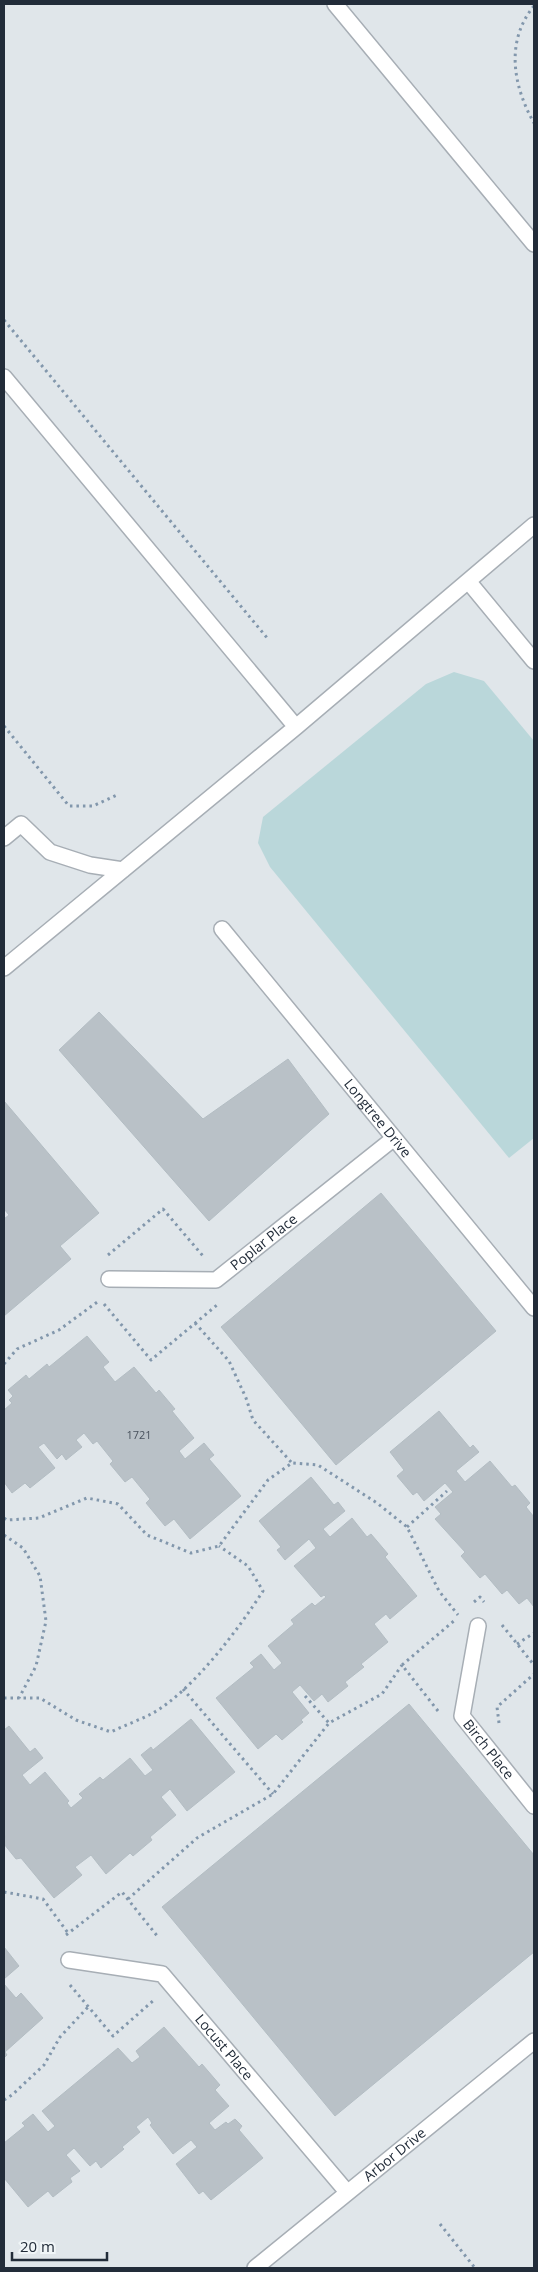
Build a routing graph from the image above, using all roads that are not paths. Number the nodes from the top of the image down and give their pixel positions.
1 (335, 4) edge
2 (534, 244) edge
3 (4, 377) edge
4 (534, 525) edge
5 (468, 581) junction
6 (534, 661) edge
7 (296, 727) junction
8 (4, 838) edge
9 (123, 870) junction
10 (222, 928) dead end
11 (4, 968) edge
12 (393, 1138) junction
13 (109, 1279) dead end
14 (534, 1308) edge
15 (478, 1626) dead end
16 (534, 1806) edge
17 (69, 1960) dead end
18 (534, 2041) edge
19 (347, 2192) junction
20 (255, 2268) edge

1 - 2 street
3 - 7 street
4 - 5 street
5 - 6 street
5 - 7 street
7 - 9 street
8 - 9 street
9 - 11 street
10 - 12 street, Longtree Drive
12 - 13 street, Poplar Place
12 - 14 street, Longtree Drive
15 - 16 street, Birch Place
17 - 19 street, Locust Place
18 - 19 street, Arbor Drive
19 - 20 street, Arbor Drive

